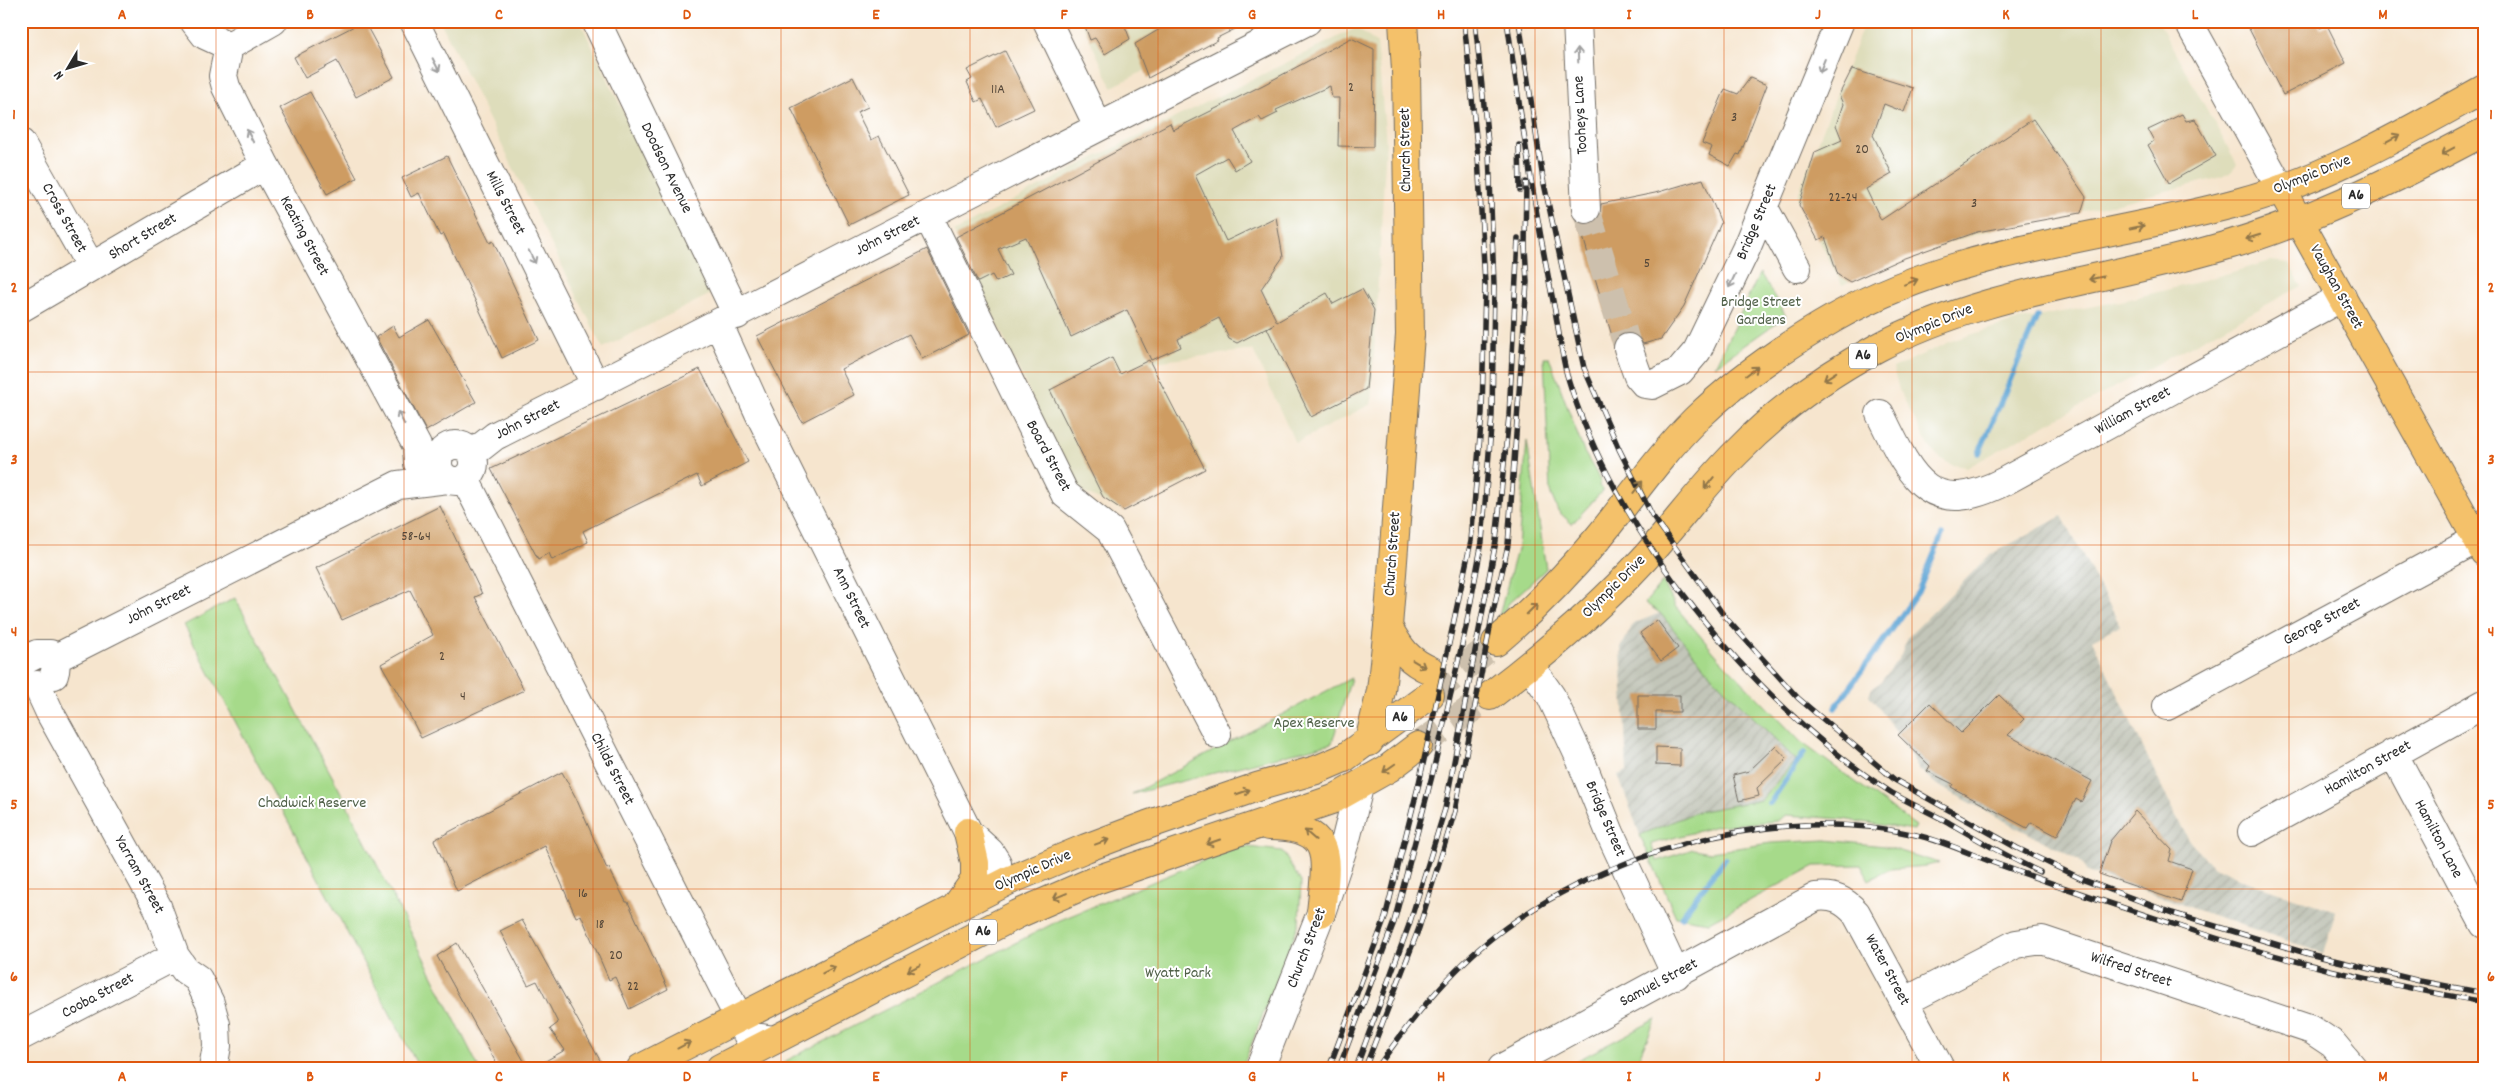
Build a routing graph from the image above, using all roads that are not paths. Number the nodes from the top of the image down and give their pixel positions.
1 (194, 21) edge
2 (273, 21) edge
3 (414, 21) edge
4 (596, 21) edge
5 (1047, 21) edge
6 (1307, 21) edge
7 (1403, 21) edge
8 (1577, 21) edge
9 (1840, 21) edge
10 (2188, 21) edge
11 (229, 46) junction
12 (2484, 89) edge
13 (1098, 126) junction
14 (2484, 132) edge
15 (21, 143) edge
16 (265, 164) junction
17 (2281, 189) junction
18 (1764, 208) junction
19 (1586, 209) tunnel mouth
20 (928, 216) junction
21 (2299, 221) junction
22 (91, 267) junction
23 (1797, 268) dead end
24 (2331, 304) junction
25 (21, 308) edge
26 (728, 320) junction
27 (1628, 348) tunnel mouth
28 (596, 386) junction
29 (1880, 414) dead end
30 (418, 463) junction
31 (462, 471) junction
32 (398, 485) junction
33 (2480, 546) edge
34 (1388, 627) junction
35 (1496, 642) tunnel mouth
36 (54, 659) junction
37 (21, 662) edge
38 (1530, 666) junction
39 (29, 687) edge
40 (1490, 696) tunnel mouth
41 (2484, 704) edge
42 (2167, 706) dead end
43 (1217, 734) dead end
44 (1369, 742) junction
45 (1418, 746) tunnel mouth
46 (2393, 754) junction
47 (1316, 770) junction
48 (1359, 787) junction
49 (1259, 826) junction
50 (968, 832) junction
51 (2252, 832) dead end
52 (996, 863) dead end
53 (1816, 897) joint
54 (957, 905) junction
55 (1321, 913) junction
56 (2484, 924) edge
57 (175, 956) junction
58 (1676, 975) junction
59 (1904, 1002) junction
60 (738, 1016) junction
61 (21, 1036) edge
62 (774, 1040) junction
63 (213, 1068) edge
64 (641, 1068) edge
65 (720, 1068) edge
66 (1260, 1068) edge
67 (1502, 1068) edge
68 (1940, 1068) edge
69 (2353, 1068) edge

1 - 11 street
2 - 11 street
3 -> 28 street, Mills Street
4 - 26 street, Doodson Avenue
5 - 13 street
6 - 13 street, John Street
7 - 34 main road, Church Street
19 -> 8 street, Tooheys Lane
9 -> 18 street, Bridge Street
10 - 17 street, Vaughan Street
16 -> 11 street, Keating Street
17 -> 12 main road, Olympic Drive / A6
13 - 20 street, John Street
14 -> 21 main road, Olympic Drive / A6
15 - 22 street, Cross Street
16 - 22 street, Short Street
30 -> 16 street, Keating Street
17 - 21 main road, Vaughan Street
35 -> 17 main road, Olympic Drive / A6
18 - 23 street
18 -> 27 street, Bridge Street
20 - 26 street, John Street
20 - 43 street, Board Street
21 - 24 main road, Vaughan Street
21 -> 38 main road, Olympic Drive / A6
22 - 25 street, Short Street
24 - 29 street, William Street
24 - 33 main road, Vaughan Street
26 - 28 street, John Street
26 - 50 street, Ann Street
28 - 31 street, John Street
30 - 31 street, John Street
30 - 32 street, John Street
31 - 32 street, John Street
31 - 60 street, Childs Street
32 - 36 street, John Street
33 - 42 street, George Street
34 - 44 main road, Church Street
34 -> 44 main road, Olympic Drive / A6
36 - 37 street
36 - 39 street
38 - 40 main road, Olympic Drive / A6
38 - 58 street, Bridge Street
39 - 57 street, Yarram Street
41 - 46 street, Hamilton Street
44 - 47 main road, Olympic Drive / A6
44 - 48 main road, Church Street
45 -> 48 main road, Olympic Drive / A6
46 - 51 street, Hamilton Street
46 - 56 street, Hamilton Lane
47 - 48 main road
54 -> 47 main road, Olympic Drive / A6
48 - 49 main road, Olympic Drive / A6
48 - 55 street, Church Street
55 -> 49 main road
49 -> 62 main road, Olympic Drive / A6
50 - 52 street, Ann Street
50 - 54 main road
53 - 58 street, Samuel Street
53 - 59 street, Water Street
60 -> 54 main road, Olympic Drive / A6
55 - 66 street, Church Street
57 - 61 street, Cooba Street
57 - 63 street, Yarram Street
58 - 67 street, Samuel Street
59 - 68 street, Water Street
59 - 69 street, Wilfred Street
60 - 62 street, Childs Street
64 -> 60 main road, Olympic Drive / A6
62 - 65 main road, Olympic Drive / A6

